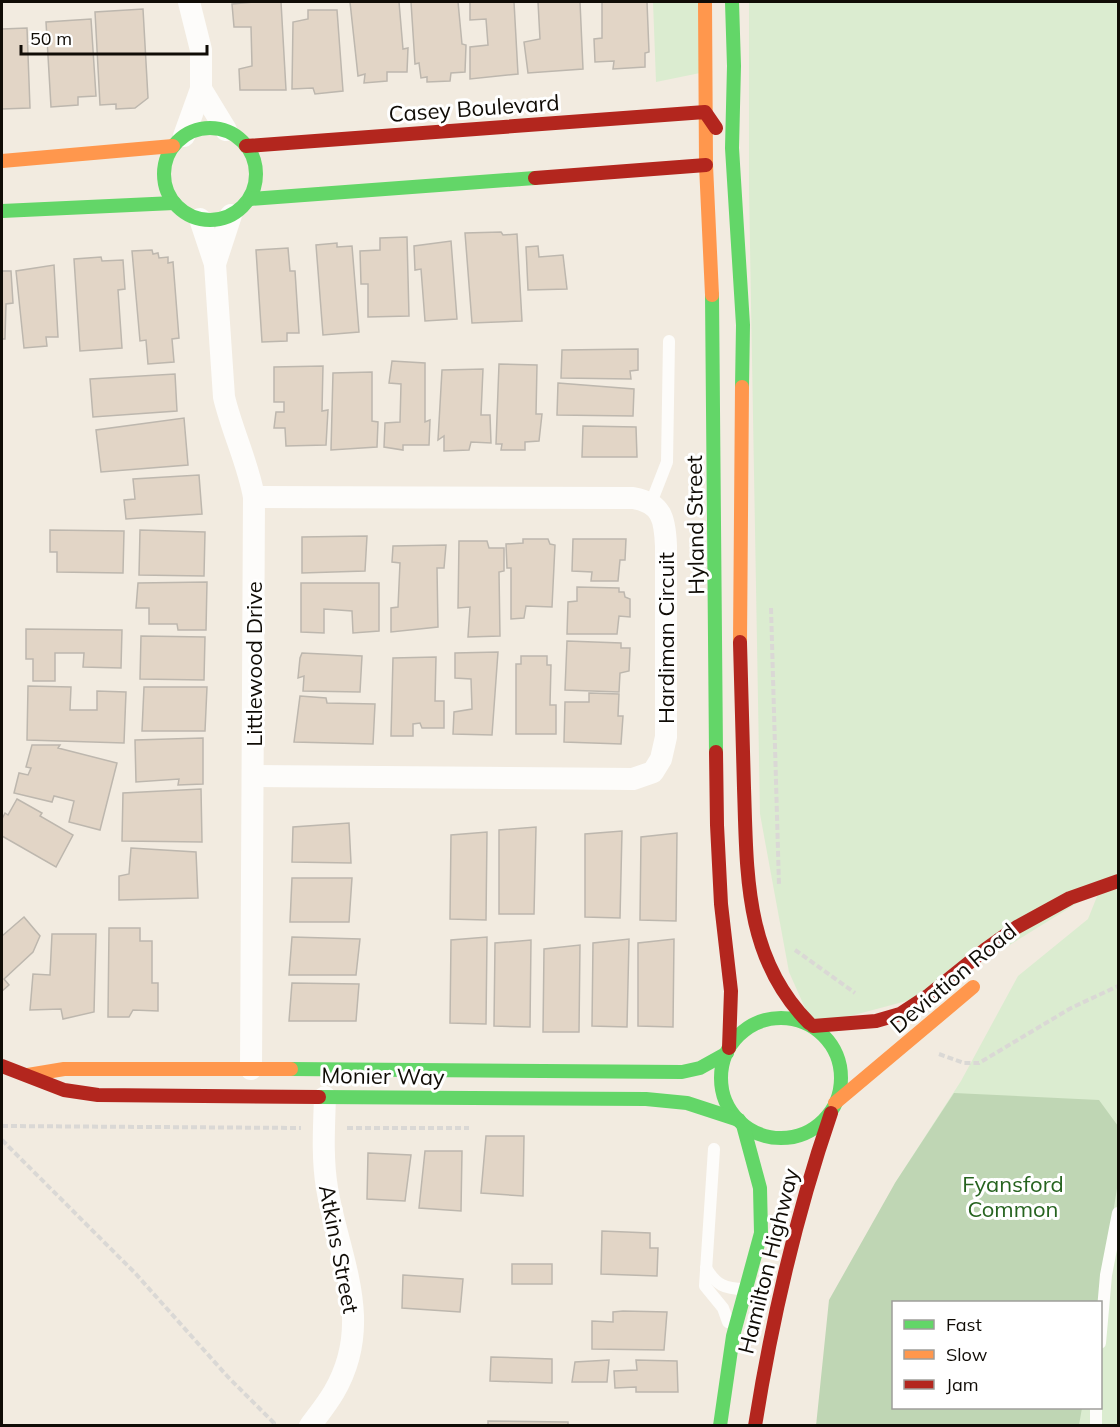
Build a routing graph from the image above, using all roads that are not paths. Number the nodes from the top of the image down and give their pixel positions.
1 (189, 2) edge
2 (705, 2) edge
3 (719, 2) edge
4 (732, 2) edge
5 (201, 89) junction
6 (705, 112) junction
7 (226, 130) junction
8 (719, 133) junction
9 (178, 141) junction
10 (246, 146) junction
11 (732, 148) junction
12 (2, 161) edge
13 (706, 165) junction
14 (250, 199) junction
15 (174, 203) junction
16 (2, 211) edge
17 (231, 215) junction
18 (200, 219) junction
19 (215, 264) junction
20 (669, 341) dead end
21 (254, 497) junction
22 (651, 503) junction
23 (254, 776) junction
24 (1119, 880) edge
25 (1100, 888) junction
26 (1056, 920) dead end
27 (981, 980) dead end
28 (811, 1025) junction
29 (728, 1050) junction
30 (2, 1066) edge
31 (251, 1069) junction
32 (28, 1076) junction
33 (325, 1083) junction
34 (251, 1095) junction
35 (834, 1106) junction
36 (741, 1122) junction
37 (714, 1149) dead end
38 (1119, 1213) edge
39 (706, 1268) junction
40 (747, 1288) junction
41 (1102, 1329) edge
42 (731, 1350) junction
43 (1096, 1409) edge
44 (756, 1423) edge
45 (310, 1425) edge
46 (720, 1425) edge
47 (1096, 1425) edge

1 - 5 street
2 - 6 main road, Hyland Street
3 - 8 main road
4 - 11 main road, Hyland Street
5 - 7 street
5 - 9 street
6 - 8 main road
6 - 10 main road, Casey Boulevard
6 - 13 main road, Hyland Street
7 - 9 main road
7 - 10 main road
8 - 11 main road
8 - 13 main road
9 - 12 main road
9 - 15 main road
10 - 14 main road
11 - 28 main road, Hyland Street
13 - 14 main road
13 - 29 main road, Hyland Street
14 - 17 main road
15 - 16 main road
15 - 18 main road
17 - 18 main road
17 - 19 street, Littlewood Drive
18 - 19 street, Littlewood Drive
19 - 21 street, Littlewood Drive
20 - 22 lane
21 - 22 street
21 - 23 street, Littlewood Drive
22 - 23 street, Hardiman Circuit
23 - 31 street, Littlewood Drive
24 - 25 main road, Deviation Road
25 - 26 main road, Deviation Road
25 - 28 main road, Deviation Road
27 - 35 main road, Deviation Road
28 - 29 main road
28 - 35 main road
29 - 33 main road, Monier Way
29 - 36 main road
30 - 32 main road, Monier Way
31 - 32 main road, Monier Way
31 - 33 main road, Monier Way
31 - 34 main road
32 - 34 main road, Monier Way
33 - 34 main road, Monier Way
33 - 36 main road, Monier Way
33 - 45 street, Atkins Street
35 - 36 main road
35 - 44 main road, Hamilton Highway
36 - 40 main road, Hamilton Highway
37 - 39 lane
38 - 41 lane
39 - 40 lane
39 - 42 lane
40 - 42 main road, Hamilton Highway
42 - 46 main road, Hamilton Highway
43 - 47 lane

